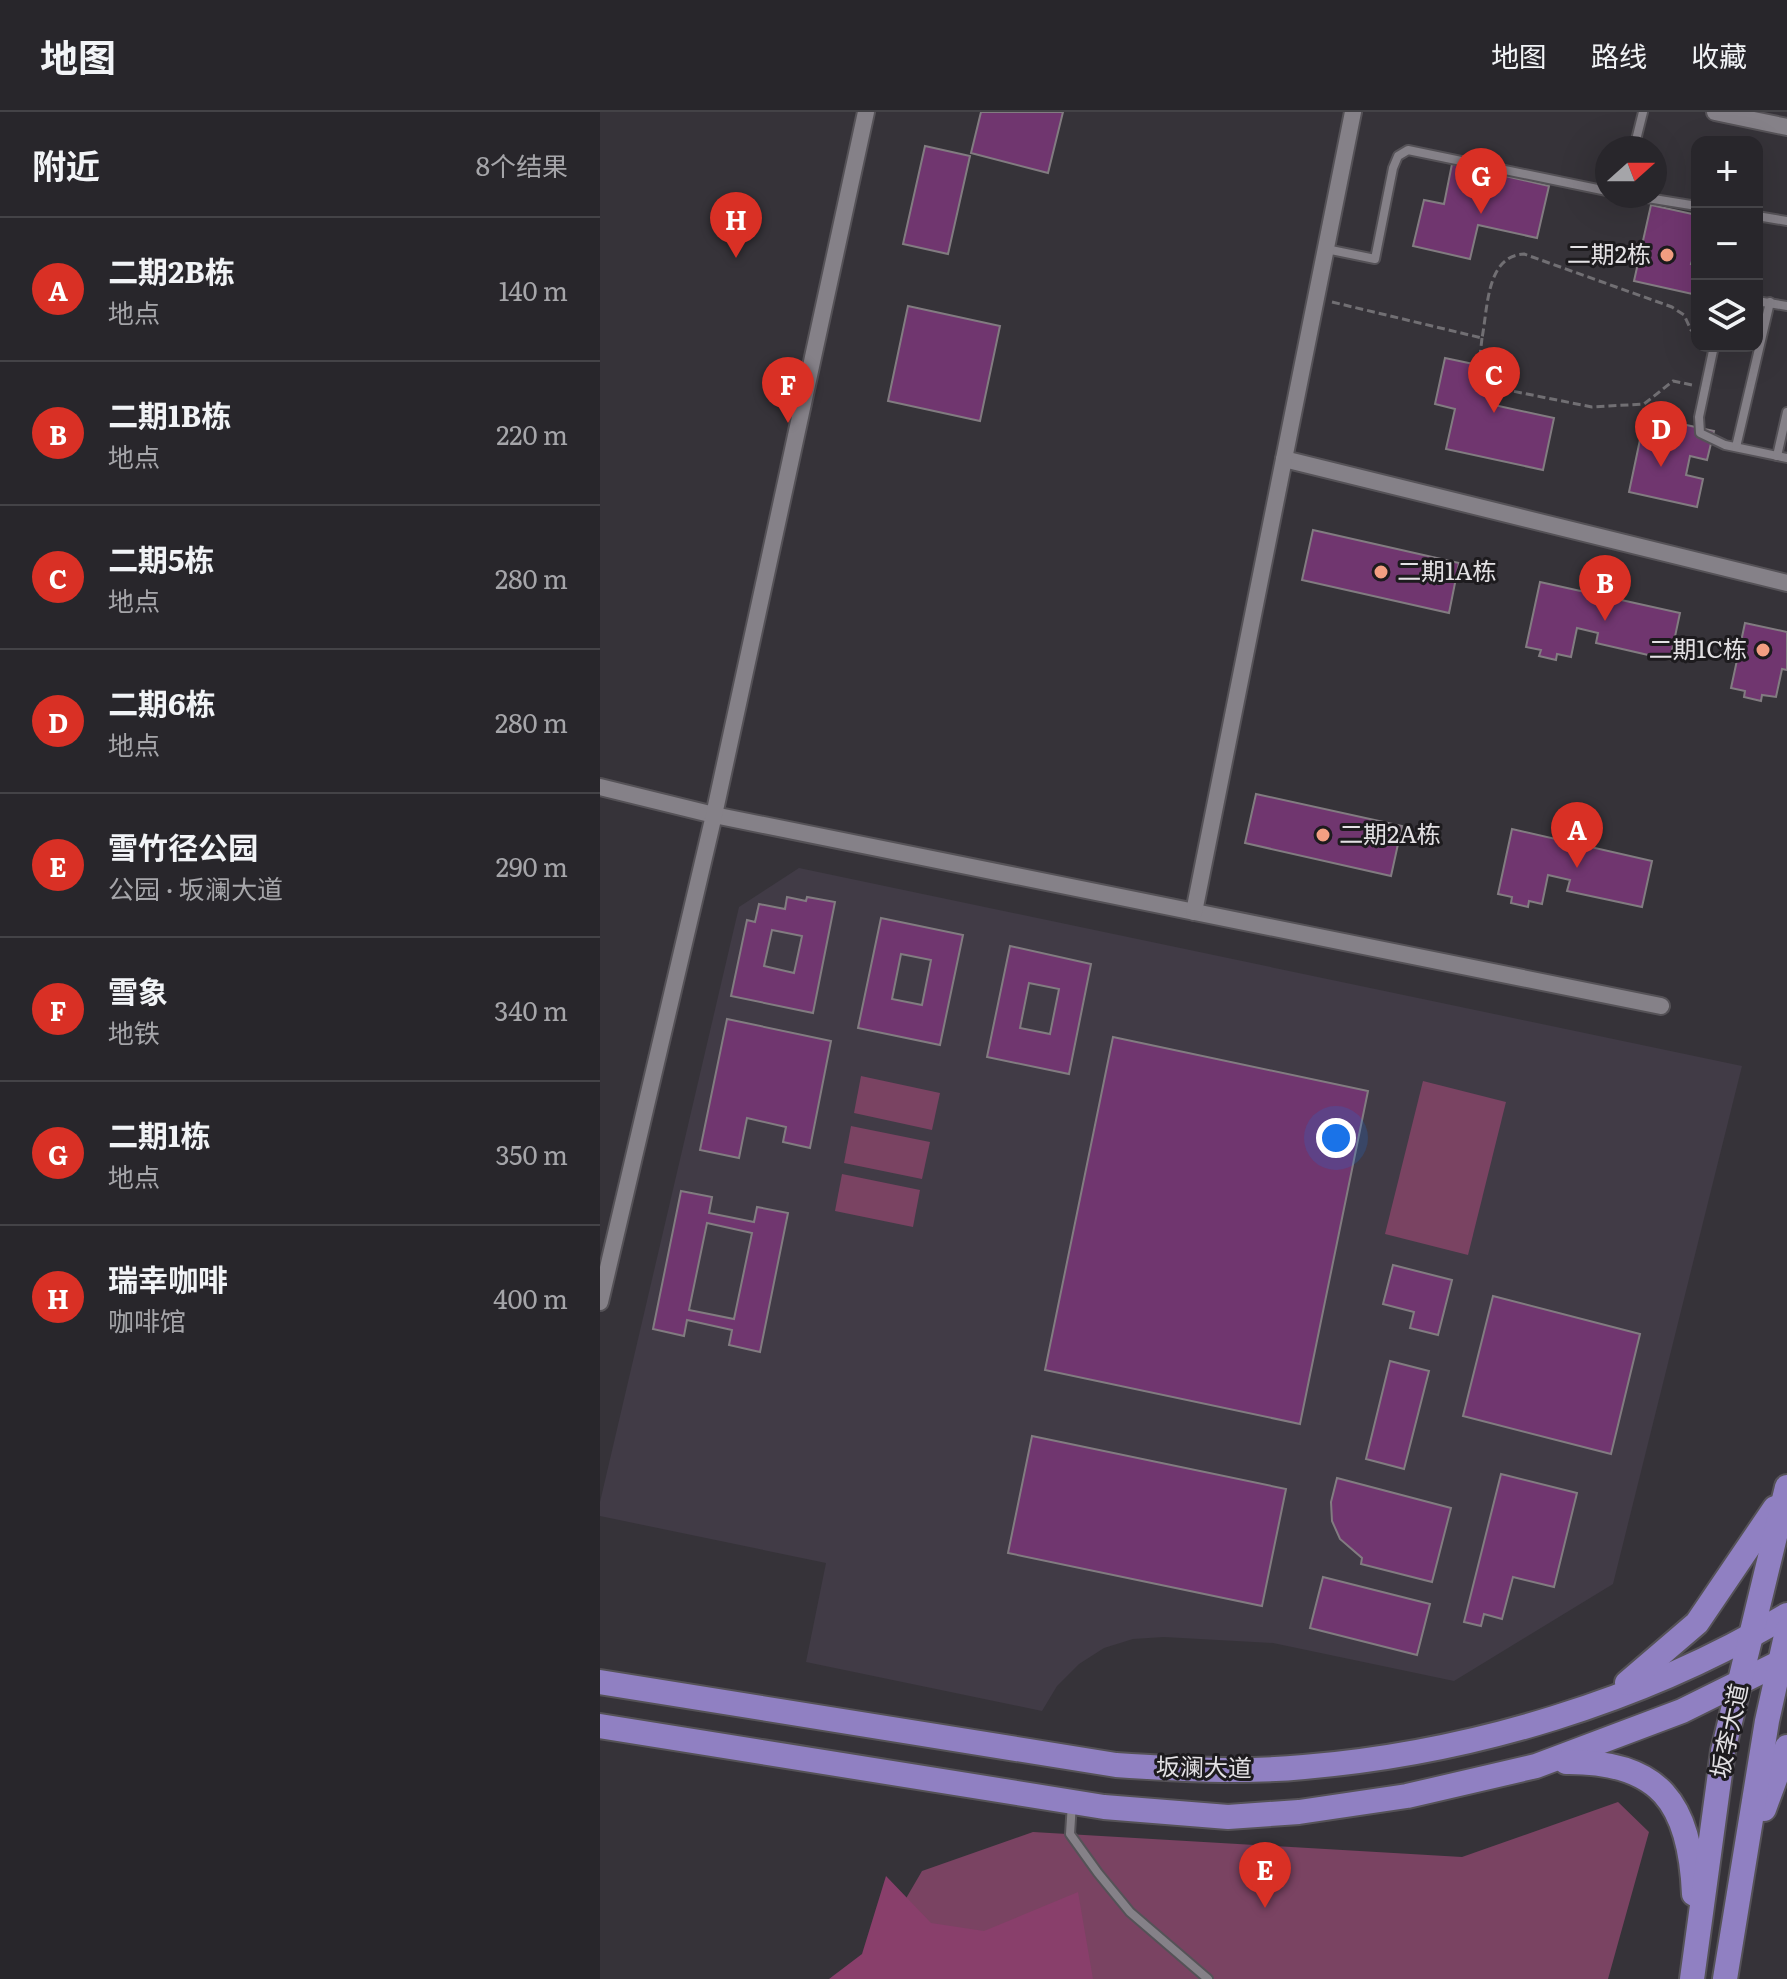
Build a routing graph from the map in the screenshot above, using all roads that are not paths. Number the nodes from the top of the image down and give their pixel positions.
1 (866, 112) edge
2 (1353, 112) edge
3 (1643, 112) edge
4 (1715, 112) edge
5 (1787, 127) edge
6 (1637, 136) edge
7 (1595, 189) edge
8 (1667, 201) edge
9 (1691, 205) edge
10 (1763, 217) edge
11 (1787, 221) edge
12 (1326, 249) junction
13 (1763, 301) edge
14 (1770, 302) junction
15 (1787, 306) edge
16 (1713, 352) edge
17 (1787, 412) edge
18 (1736, 447) junction
19 (1782, 457) edge
20 (1284, 459) junction
21 (1787, 583) edge
22 (600, 787) edge
23 (714, 815) junction
24 (1194, 912) junction
25 (1661, 1006) dead end
26 (600, 1302) edge
27 (1787, 1485) edge
28 (1787, 1615) edge
29 (1787, 1631) edge
30 (1750, 1637) junction
31 (1782, 1662) edge
32 (600, 1682) edge
33 (1741, 1683) junction
34 (1593, 1702) junction
35 (600, 1726) edge
36 (1787, 1747) edge
37 (1536, 1766) junction
38 (1072, 1802) junction
39 (1736, 1908) junction
40 (1694, 1968) edge
41 (1208, 1979) edge
42 (1725, 1979) edge

1 - 23 street
2 - 12 street
3 - 6 lane
4 - 5 street
7 - 12 lane
8 - 9 lane
10 - 11 lane
12 - 20 street
13 - 14 lane
14 - 15 lane
14 - 18 lane
16 - 18 lane
17 - 19 lane
18 - 19 lane
20 - 21 street
20 - 24 street
22 - 23 street
23 - 24 street
23 - 26 street
24 - 25 street
27 - 30 main road, 坂李大道
27 - 34 main road
28 - 30 main road, 坂澜大道
29 - 31 main road, 坂李大道
30 - 33 main road, 坂李大道
30 - 34 main road, 坂澜大道
31 - 33 main road, 坂澜大道
31 - 39 main road, 坂李大道
32 - 34 main road, 坂澜大道
33 - 37 main road, 坂澜大道
33 - 40 main road, 坂李大道
35 - 38 main road, 坂澜大道
36 - 39 main road
37 - 38 main road, 坂澜大道
37 - 40 main road
38 - 41 lane
39 - 42 main road, 坂李大道

